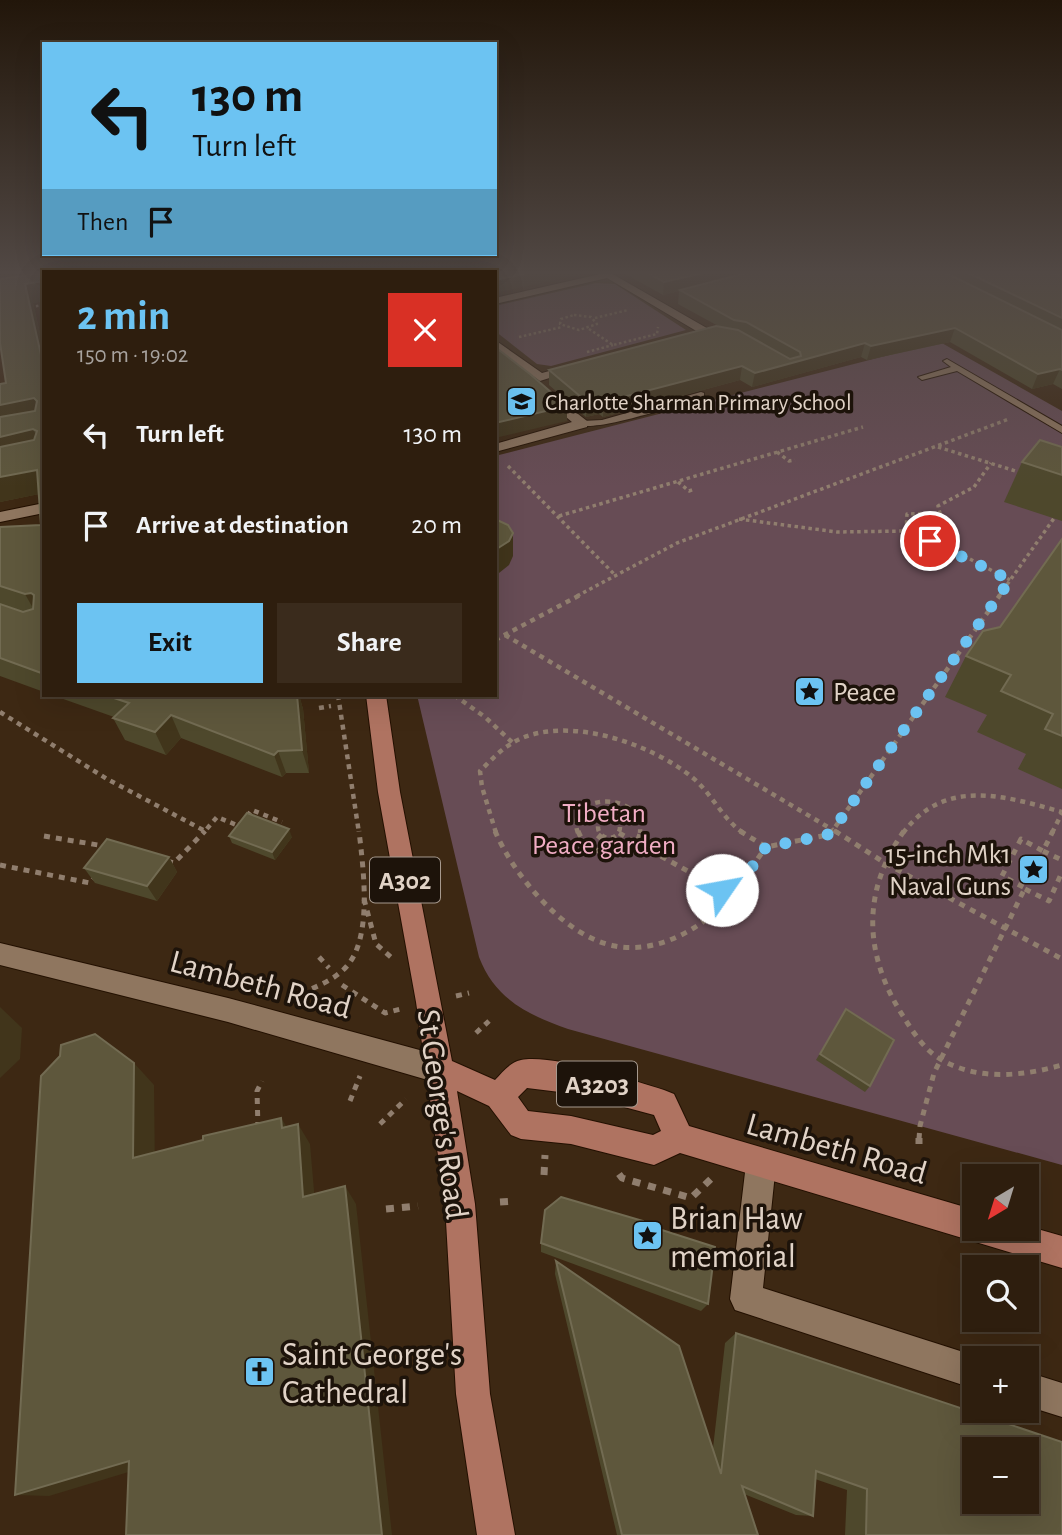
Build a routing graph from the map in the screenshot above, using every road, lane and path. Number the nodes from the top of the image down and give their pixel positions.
1 (618, 344) edge
2 (497, 345) edge
3 (613, 345) joint
4 (589, 358) joint
5 (947, 361) dead end
6 (958, 368) junction
7 (540, 377) junction
8 (922, 377) dead end
9 (701, 395) edge
10 (1032, 412) junction
11 (582, 424) junction
12 (863, 427) dead end
13 (1062, 430) edge
14 (497, 447) edge
15 (938, 447) junction
16 (777, 452) junction
17 (795, 460) dead end
18 (990, 463) junction
19 (508, 465) dead end
20 (1030, 476) edge
21 (678, 481) junction
22 (695, 489) dead end
23 (1062, 506) edge
24 (42, 508) edge
25 (1047, 514) dead end
26 (559, 516) junction
27 (0, 517) edge
28 (1055, 517) junction
29 (738, 519) junction
30 (906, 531) junction
31 (616, 576) junction
32 (1010, 580) junction
33 (505, 635) junction
34 (497, 639) edge
35 (338, 697) edge
36 (376, 697) edge
37 (457, 697) edge
38 (331, 706) dead end
39 (319, 708) dead end
40 (0, 712) edge
41 (514, 744) junction
42 (628, 806) junction
43 (581, 810) junction
44 (814, 810) dead end
45 (1062, 813) edge
46 (809, 816) junction
47 (615, 819) junction
48 (599, 821) junction
49 (282, 822) dead end
50 (239, 826) junction
51 (833, 830) junction
52 (205, 831) junction
53 (619, 833) junction
54 (233, 834) edge
55 (602, 834) junction
56 (44, 836) dead end
57 (637, 842) junction
58 (766, 847) junction
59 (116, 848) edge
60 (590, 848) junction
61 (1043, 850) junction
62 (163, 860) edge
63 (1062, 860) edge
64 (885, 863) junction
65 (0, 866) edge
66 (1062, 872) edge
67 (97, 873) edge
68 (737, 888) junction
69 (1025, 888) junction
70 (722, 890) junction
71 (362, 895) junction
72 (726, 903) junction
73 (1005, 928) junction
74 (0, 954) edge
75 (319, 957) dead end
76 (1062, 959) edge
77 (330, 968) dead end
78 (422, 968) junction
79 (342, 985) dead end
80 (469, 993) dead end
81 (456, 996) dead end
82 (401, 1009) dead end
83 (260, 1019) junction
84 (489, 1021) dead end
85 (476, 1033) dead end
86 (941, 1060) junction
87 (1062, 1065) edge
88 (438, 1069) junction
89 (360, 1076) dead end
90 (262, 1081) dead end
91 (499, 1096) junction
92 (406, 1099) dead end
93 (350, 1101) dead end
94 (380, 1124) dead end
95 (258, 1130) edge
96 (679, 1138) junction
97 (919, 1144) dead end
98 (545, 1154) dead end
99 (761, 1164) junction
100 (544, 1175) dead end
101 (514, 1201) dead end
102 (500, 1202) dead end
103 (418, 1206) dead end
104 (386, 1209) dead end
105 (962, 1222) edge
106 (1025, 1241) edge
107 (1062, 1252) edge
108 (962, 1368) edge
109 (1039, 1393) edge
110 (1062, 1400) edge
111 (496, 1535) edge

1 - 3 path
2 - 7 street
3 - 4 path
4 - 7 street
5 - 6 lane
6 - 8 lane
6 - 10 lane
7 - 11 street
9 - 11 lane
10 - 13 lane
10 - 15 path
11 - 14 street
12 - 16 path
15 - 18 path
15 - 29 path
16 - 17 path
16 - 21 path
18 - 20 path
18 - 30 path
19 - 26 path
21 - 22 path
21 - 26 path
23 - 28 path
24 - 27 street
25 - 28 path
26 - 31 path
28 - 32 path
29 - 30 path
29 - 31 path
30 - 32 path
31 - 33 path
32 - 51 path
33 - 34 path
33 - 46 path
35 - 71 path
36 - 78 main road, St George's Road / A302
37 - 41 path
38 - 39 path
40 - 52 path
41 - 58 path
41 - 72 path
42 - 43 path
42 - 47 path
42 - 57 path
43 - 48 path
43 - 60 path
44 - 46 path
45 - 61 path
45 - 64 path
46 - 51 path
47 - 48 path
47 - 53 path
48 - 55 path
49 - 50 path
50 - 52 path
50 - 54 path
51 - 58 path
51 - 64 path
52 - 62 path
53 - 55 path
53 - 57 path
55 - 60 path
56 - 59 path
57 - 60 path
57 - 70 path
58 - 68 path
61 - 63 path
61 - 69 path
64 - 73 path
64 - 86 path
65 - 67 path
66 - 69 path
68 - 70 path
68 - 72 path
69 - 73 path
70 - 72 path
71 - 78 path
71 - 83 path
73 - 76 path
73 - 86 path
74 - 83 street, Lambeth Road
75 - 77 path
78 - 88 main road, St George's Road / A302
79 - 82 path
80 - 81 path
83 - 88 street, Lambeth Road
84 - 85 path
86 - 87 path
86 - 97 path
88 - 91 main road, Lambeth Road / A3203
88 - 111 main road, St George's Road / A302
89 - 93 path
90 - 95 path
91 - 96 main road, Lambeth Road / A3203
91 - 96 main road, A3203
92 - 94 path
96 - 99 main road, Lambeth Road
98 - 100 path
99 - 105 main road, Lambeth Road
99 - 108 street
101 - 102 path
103 - 104 path
106 - 107 main road
109 - 110 street

